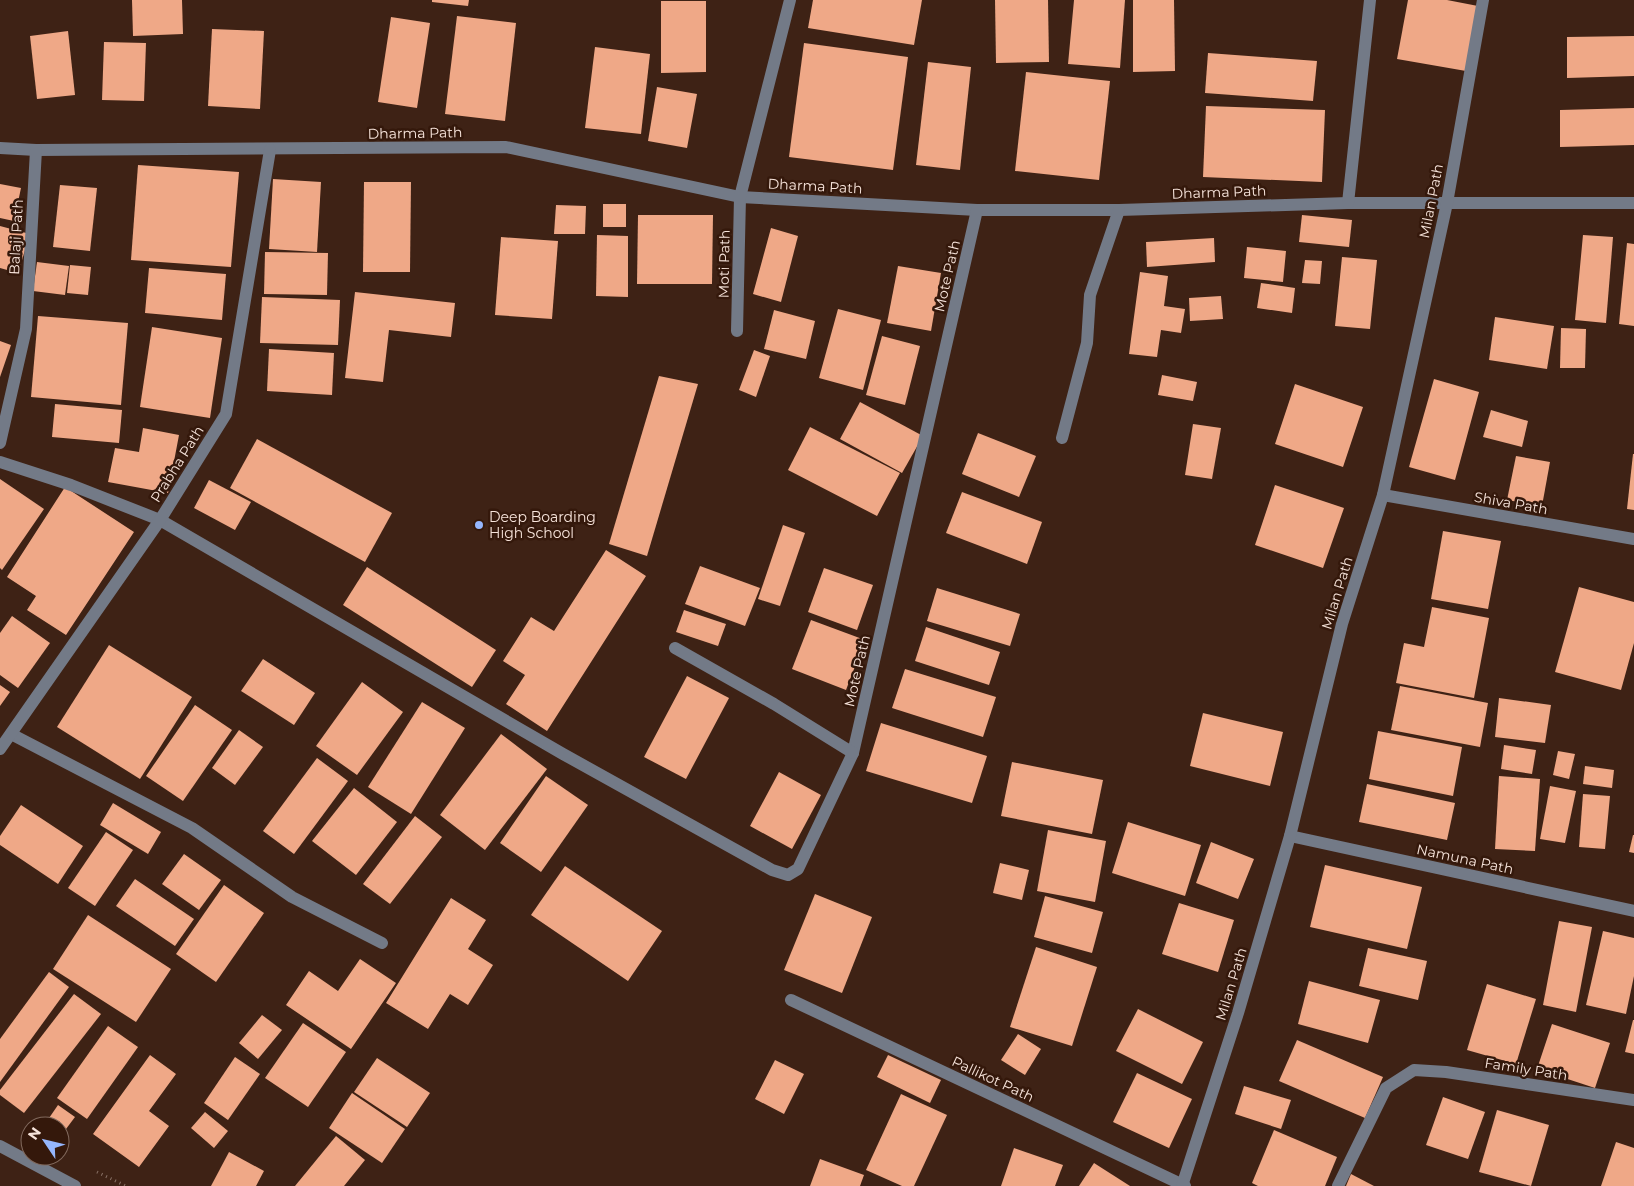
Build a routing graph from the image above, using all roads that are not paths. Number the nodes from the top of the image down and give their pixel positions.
1 (790, 0) edge
2 (1370, 0) edge
3 (1483, 0) edge
4 (0, 148) edge
5 (36, 150) junction
6 (270, 150) junction
7 (740, 197) junction
8 (1348, 203) junction
9 (1448, 203) junction
10 (1634, 203) edge
11 (977, 210) junction
12 (1119, 210) junction
13 (737, 331) dead end
14 (1062, 438) dead end
15 (0, 443) edge
16 (0, 462) edge
17 (1383, 495) junction
18 (160, 520) junction
19 (1634, 539) edge
20 (676, 648) dead end
21 (11, 734) junction
22 (0, 749) edge
23 (853, 754) junction
24 (1290, 836) junction
25 (1634, 911) edge
26 (382, 943) dead end
27 (791, 1000) dead end
28 (1634, 1100) edge
29 (0, 1146) edge
30 (75, 1186) edge
31 (1183, 1186) edge
32 (1338, 1186) edge

1 - 7 street, Moti Path
2 - 8 street
3 - 9 street, Milan Path
4 - 5 street, Dharma Path
5 - 6 street, Dharma Path
5 - 15 street, Balaji Path
6 - 7 street, Dharma Path
6 - 18 street, Prabha Path
7 - 11 street, Dharma Path
7 - 13 street, Moti Path
8 - 9 street, Dharma Path
8 - 12 street, Dharma Path
9 - 10 street, Dharma Path
9 - 17 street, Milan Path
11 - 12 street, Dharma Path
11 - 23 street, Mote Path
12 - 14 street
16 - 18 street
17 - 19 street, Shiva Path
17 - 24 street, Milan Path
18 - 21 street, Prabha Path
18 - 23 street, Mote Path
20 - 23 street
21 - 22 street, Prabha Path
21 - 26 street
24 - 25 street, Namuna Path
24 - 31 street, Milan Path
27 - 31 street, Pallikot Path
28 - 32 street, Family Path
29 - 30 street

